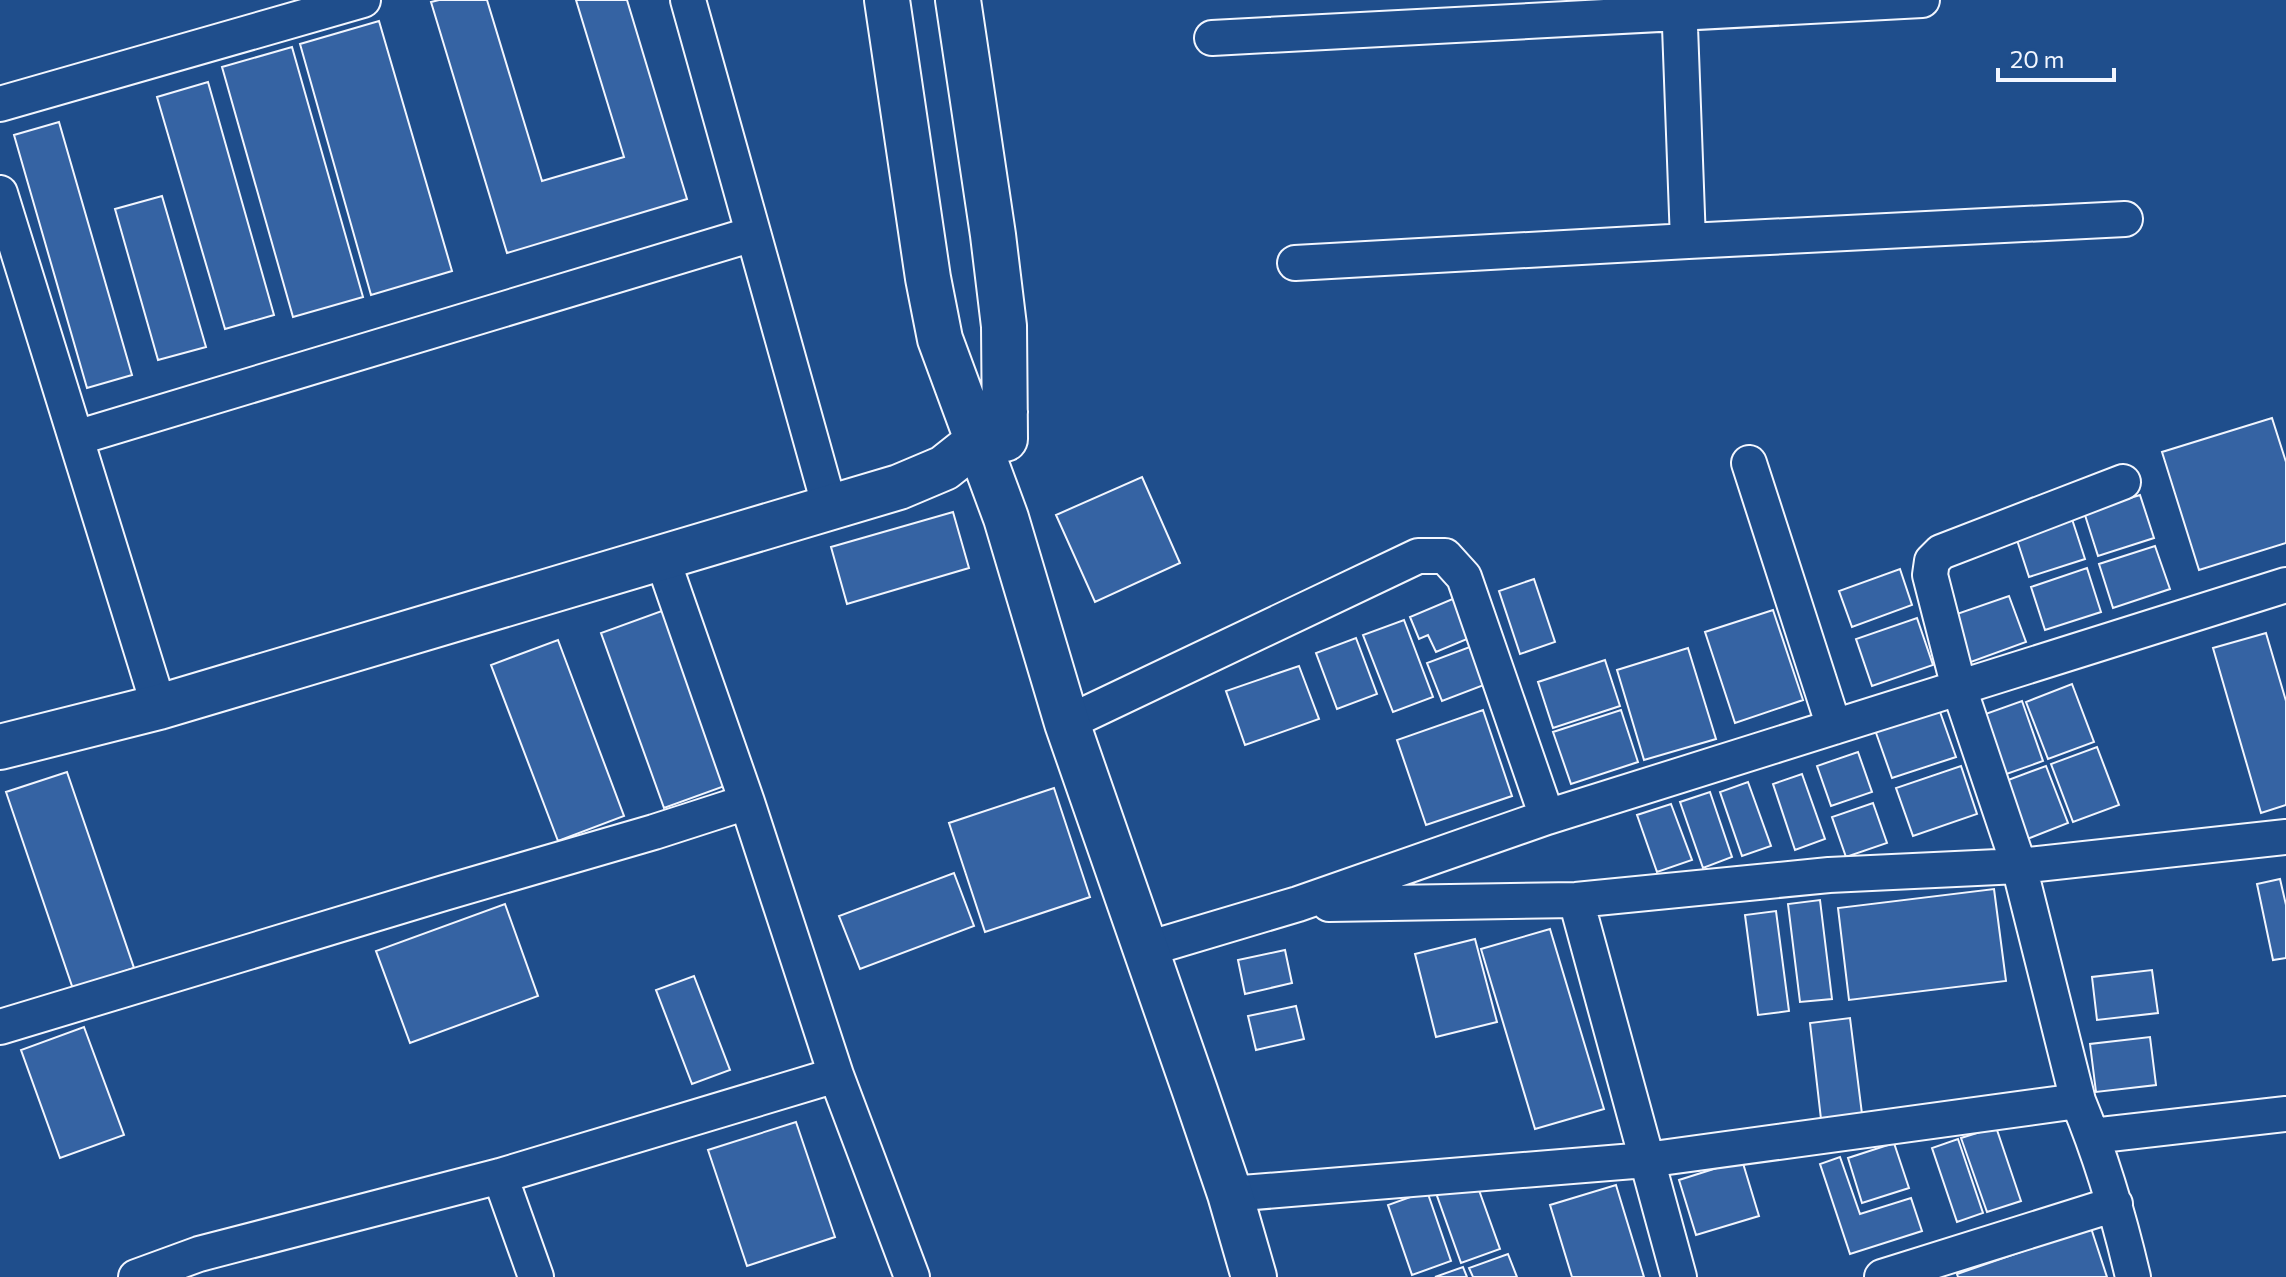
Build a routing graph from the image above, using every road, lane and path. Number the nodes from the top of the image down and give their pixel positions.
1 (363, 0) edge
2 (688, 0) edge
3 (887, 0) edge
4 (958, 0) edge
5 (1922, 0) edge
6 (1679, 6) edge
7 (1212, 38) dead end
8 (0, 104) edge
9 (0, 193) edge
10 (2125, 219) dead end
11 (753, 234) junction
12 (1688, 241) junction
13 (1295, 263) dead end
14 (991, 426) junction
15 (76, 438) junction
16 (1749, 463) dead end
17 (2123, 482) dead end
18 (830, 508) junction
19 (662, 558) junction
20 (2286, 585) edge
21 (1959, 688) junction
22 (159, 707) junction
23 (1067, 723) junction
24 (1834, 727) junction
25 (0, 747) edge
26 (747, 802) junction
27 (1547, 817) junction
28 (2286, 837) edge
29 (2019, 866) junction
30 (1576, 900) junction
31 (1298, 904) junction
32 (1147, 949) junction
33 (0, 1027) edge
34 (836, 1075) junction
35 (2078, 1101) junction
36 (2286, 1114) edge
37 (2092, 1136) junction
38 (1646, 1160) junction
39 (500, 1176) junction
40 (1230, 1194) junction
41 (2115, 1204) junction
42 (204, 1266) edge
43 (136, 1277) edge
44 (536, 1277) edge
45 (912, 1277) edge
46 (1254, 1277) edge
47 (1679, 1277) edge
48 (1882, 1277) edge
49 (2133, 1277) edge

1 - 8 street
2 - 11 street
3 - 14 street
4 - 14 street
5 - 6 street
6 - 7 street
6 - 12 street
9 - 15 street
10 - 12 street
11 - 15 street
11 - 18 street
12 - 13 street
14 - 18 street
14 - 23 street
15 - 22 street
16 - 24 street
17 - 21 street
18 - 19 street
19 - 22 street
19 - 26 street
20 - 21 street
21 - 24 street
21 - 29 street
22 - 25 street
23 - 27 street
23 - 32 street
24 - 27 street
26 - 33 street
26 - 34 street
27 - 31 street
28 - 29 street
29 - 30 street
29 - 35 street
30 - 31 street
30 - 38 street
31 - 32 street
32 - 40 street
34 - 39 street
34 - 45 street
35 - 37 street
35 - 38 street
36 - 37 street
37 - 41 street
38 - 40 street
38 - 47 street
39 - 42 street
39 - 44 street
40 - 46 street
41 - 48 street
41 - 49 street
42 - 43 street

